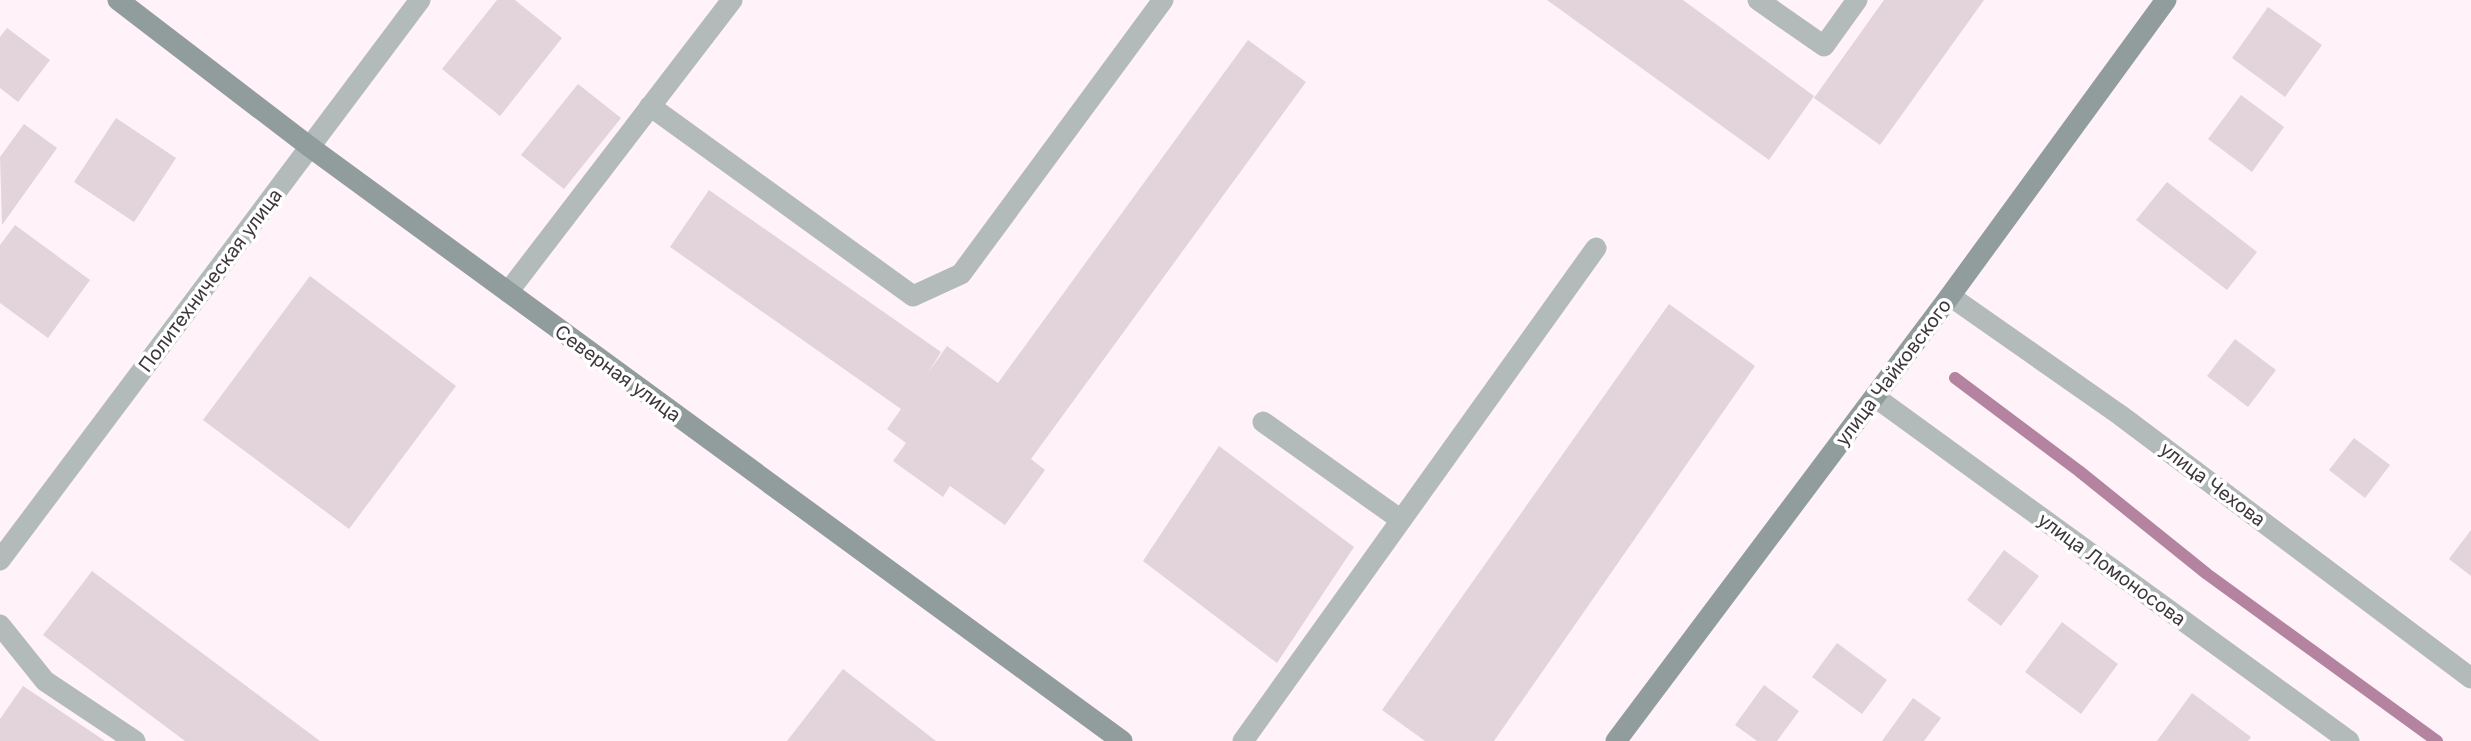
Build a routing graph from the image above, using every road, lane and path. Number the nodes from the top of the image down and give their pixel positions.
1 (118, 0) edge
2 (420, 0) edge
3 (732, 0) edge
4 (1163, 0) edge
5 (1758, 0) edge
6 (1857, 0) edge
7 (2166, 0) edge
8 (650, 106) junction
9 (310, 147) junction
10 (1596, 248) dead end
11 (508, 292) junction
12 (1950, 296) junction
13 (1875, 397) junction
14 (1264, 422) dead end
15 (1401, 520) junction
16 (0, 559) edge
17 (0, 625) edge
18 (2471, 678) edge
19 (135, 741) edge
20 (1122, 741) edge
21 (1243, 741) edge
22 (1616, 741) edge
23 (2349, 741) edge

1 - 9 main road, Северная улица
2 - 9 street, Политехническая улица
3 - 8 street
4 - 8 street
5 - 6 street
7 - 12 main road, улица Чайковского
8 - 11 street
9 - 11 main road, Северная улица
9 - 16 street, Политехническая улица
10 - 15 street
11 - 20 main road, Северная улица
12 - 13 main road, улица Чайковского
12 - 18 street, улица Чехова
13 - 22 main road, улица Чайковского
13 - 23 street, улица Ломоносова
14 - 15 street
15 - 21 street
17 - 19 street

